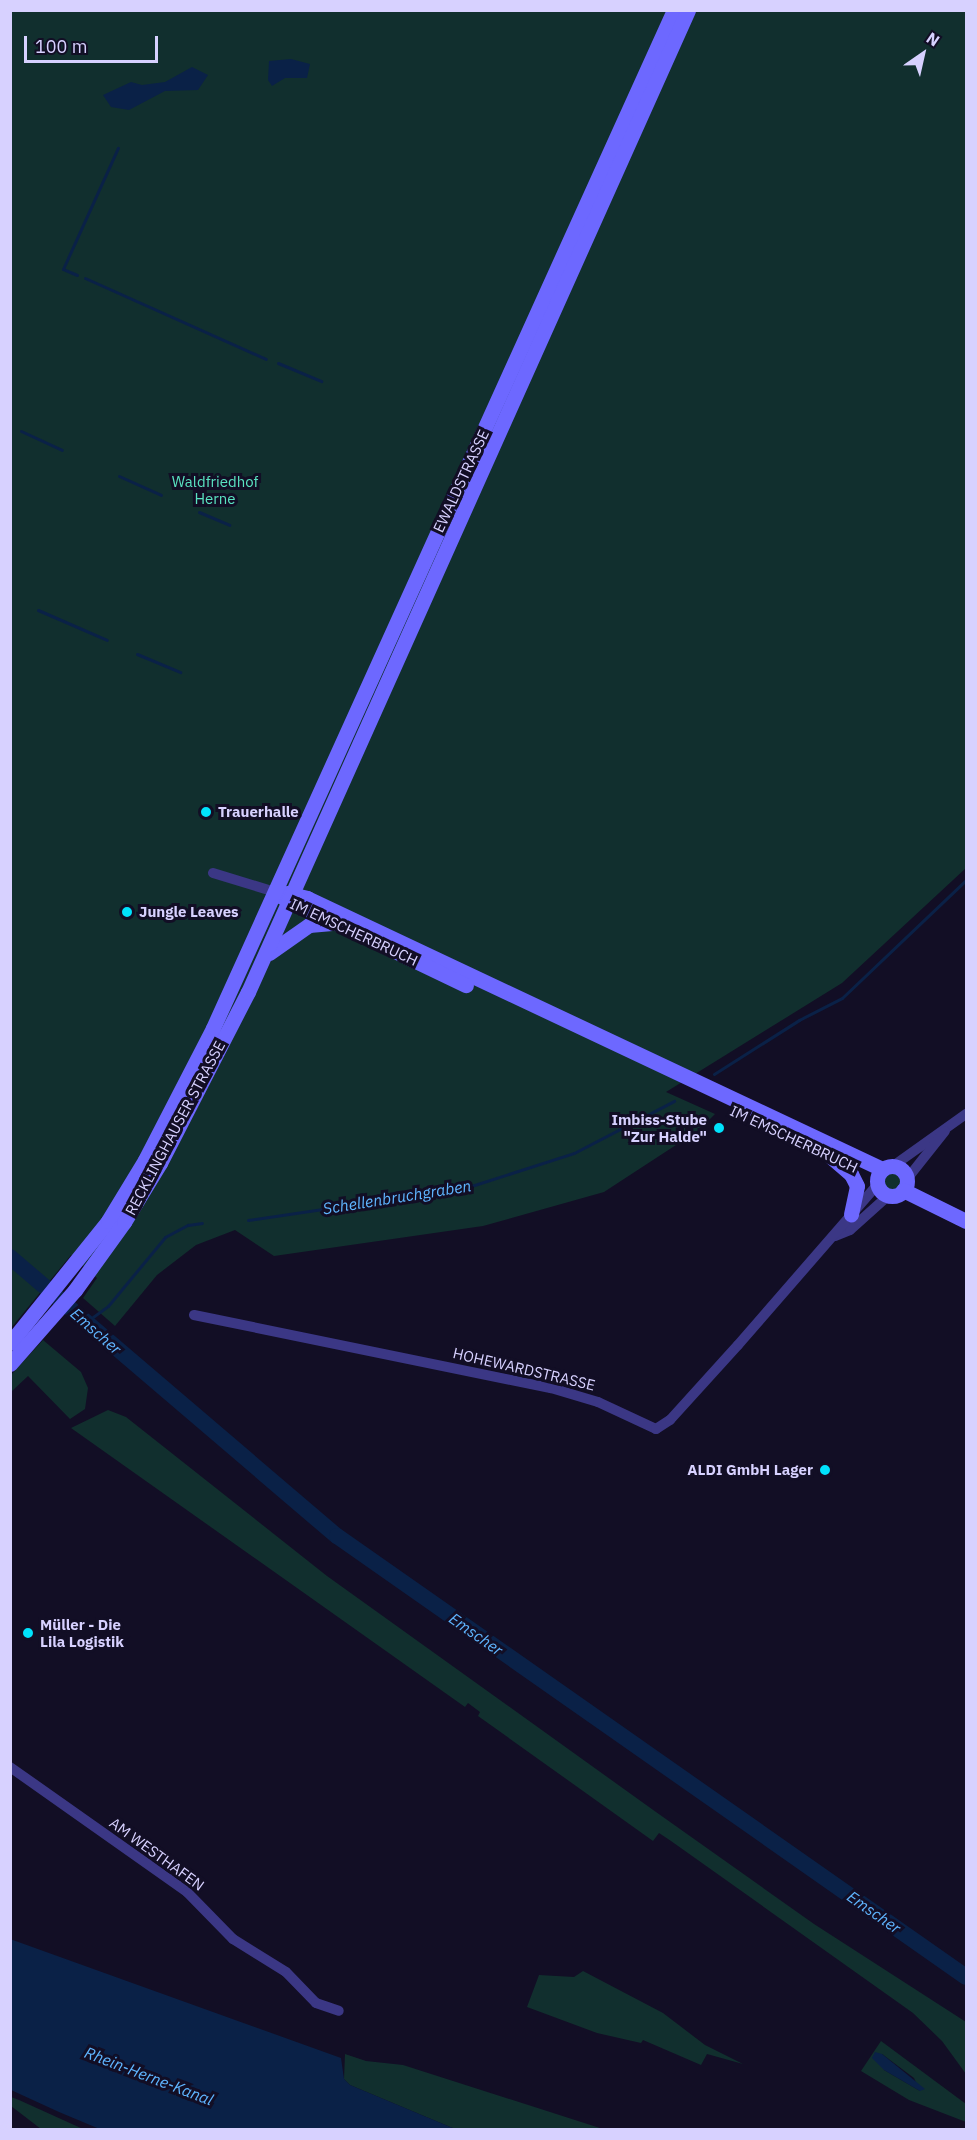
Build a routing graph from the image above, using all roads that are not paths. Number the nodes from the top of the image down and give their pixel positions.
1 (674, 10) edge
2 (688, 10) edge
3 (213, 873) dead end
4 (275, 892) junction
5 (292, 898) junction
6 (332, 923) junction
7 (265, 956) junction
8 (966, 1114) edge
9 (947, 1129) junction
10 (830, 1156) junction
11 (892, 1181) junction
12 (966, 1210) edge
13 (851, 1214) junction
14 (966, 1221) edge
15 (834, 1236) junction
16 (69, 1285) junction
17 (46, 1314) junction
18 (194, 1315) dead end
19 (10, 1344) edge
20 (10, 1365) edge
21 (10, 1767) edge
22 (339, 2012) dead end

1 - 4 main road, EWALDSTRASSE
2 - 5 main road, EWALDSTRASSE
3 - 4 street
4 - 5 main road, IM EMSCHERBRUCH
4 - 16 main road, RECKLINGHAUSER STRASSE
5 - 6 main road, IM EMSCHERBRUCH
5 - 7 main road, RECKLINGHAUSER STRASSE
5 - 11 main road, IM EMSCHERBRUCH
6 - 7 main road
6 - 10 main road, IM EMSCHERBRUCH
7 - 16 main road, RECKLINGHAUSER STRASSE
8 - 9 street, HOHEWARDSTRASSE
9 - 11 street, HOHEWARDSTRASSE
9 - 11 street, HOHEWARDSTRASSE
10 - 11 main road, IM EMSCHERBRUCH
10 - 13 main road
11 - 12 main road, IM EMSCHERBRUCH
11 - 13 street, HOHEWARDSTRASSE
11 - 14 main road, IM EMSCHERBRUCH
11 - 15 street, HOHEWARDSTRASSE
13 - 15 street, HOHEWARDSTRASSE
15 - 18 street, HOHEWARDSTRASSE
16 - 17 main road, RECKLINGHAUSER STRASSE
17 - 19 main road, RECKLINGHAUSER STRASSE
17 - 20 main road, RECKLINGHAUSER STRASSE
21 - 22 street, AM WESTHAFEN

